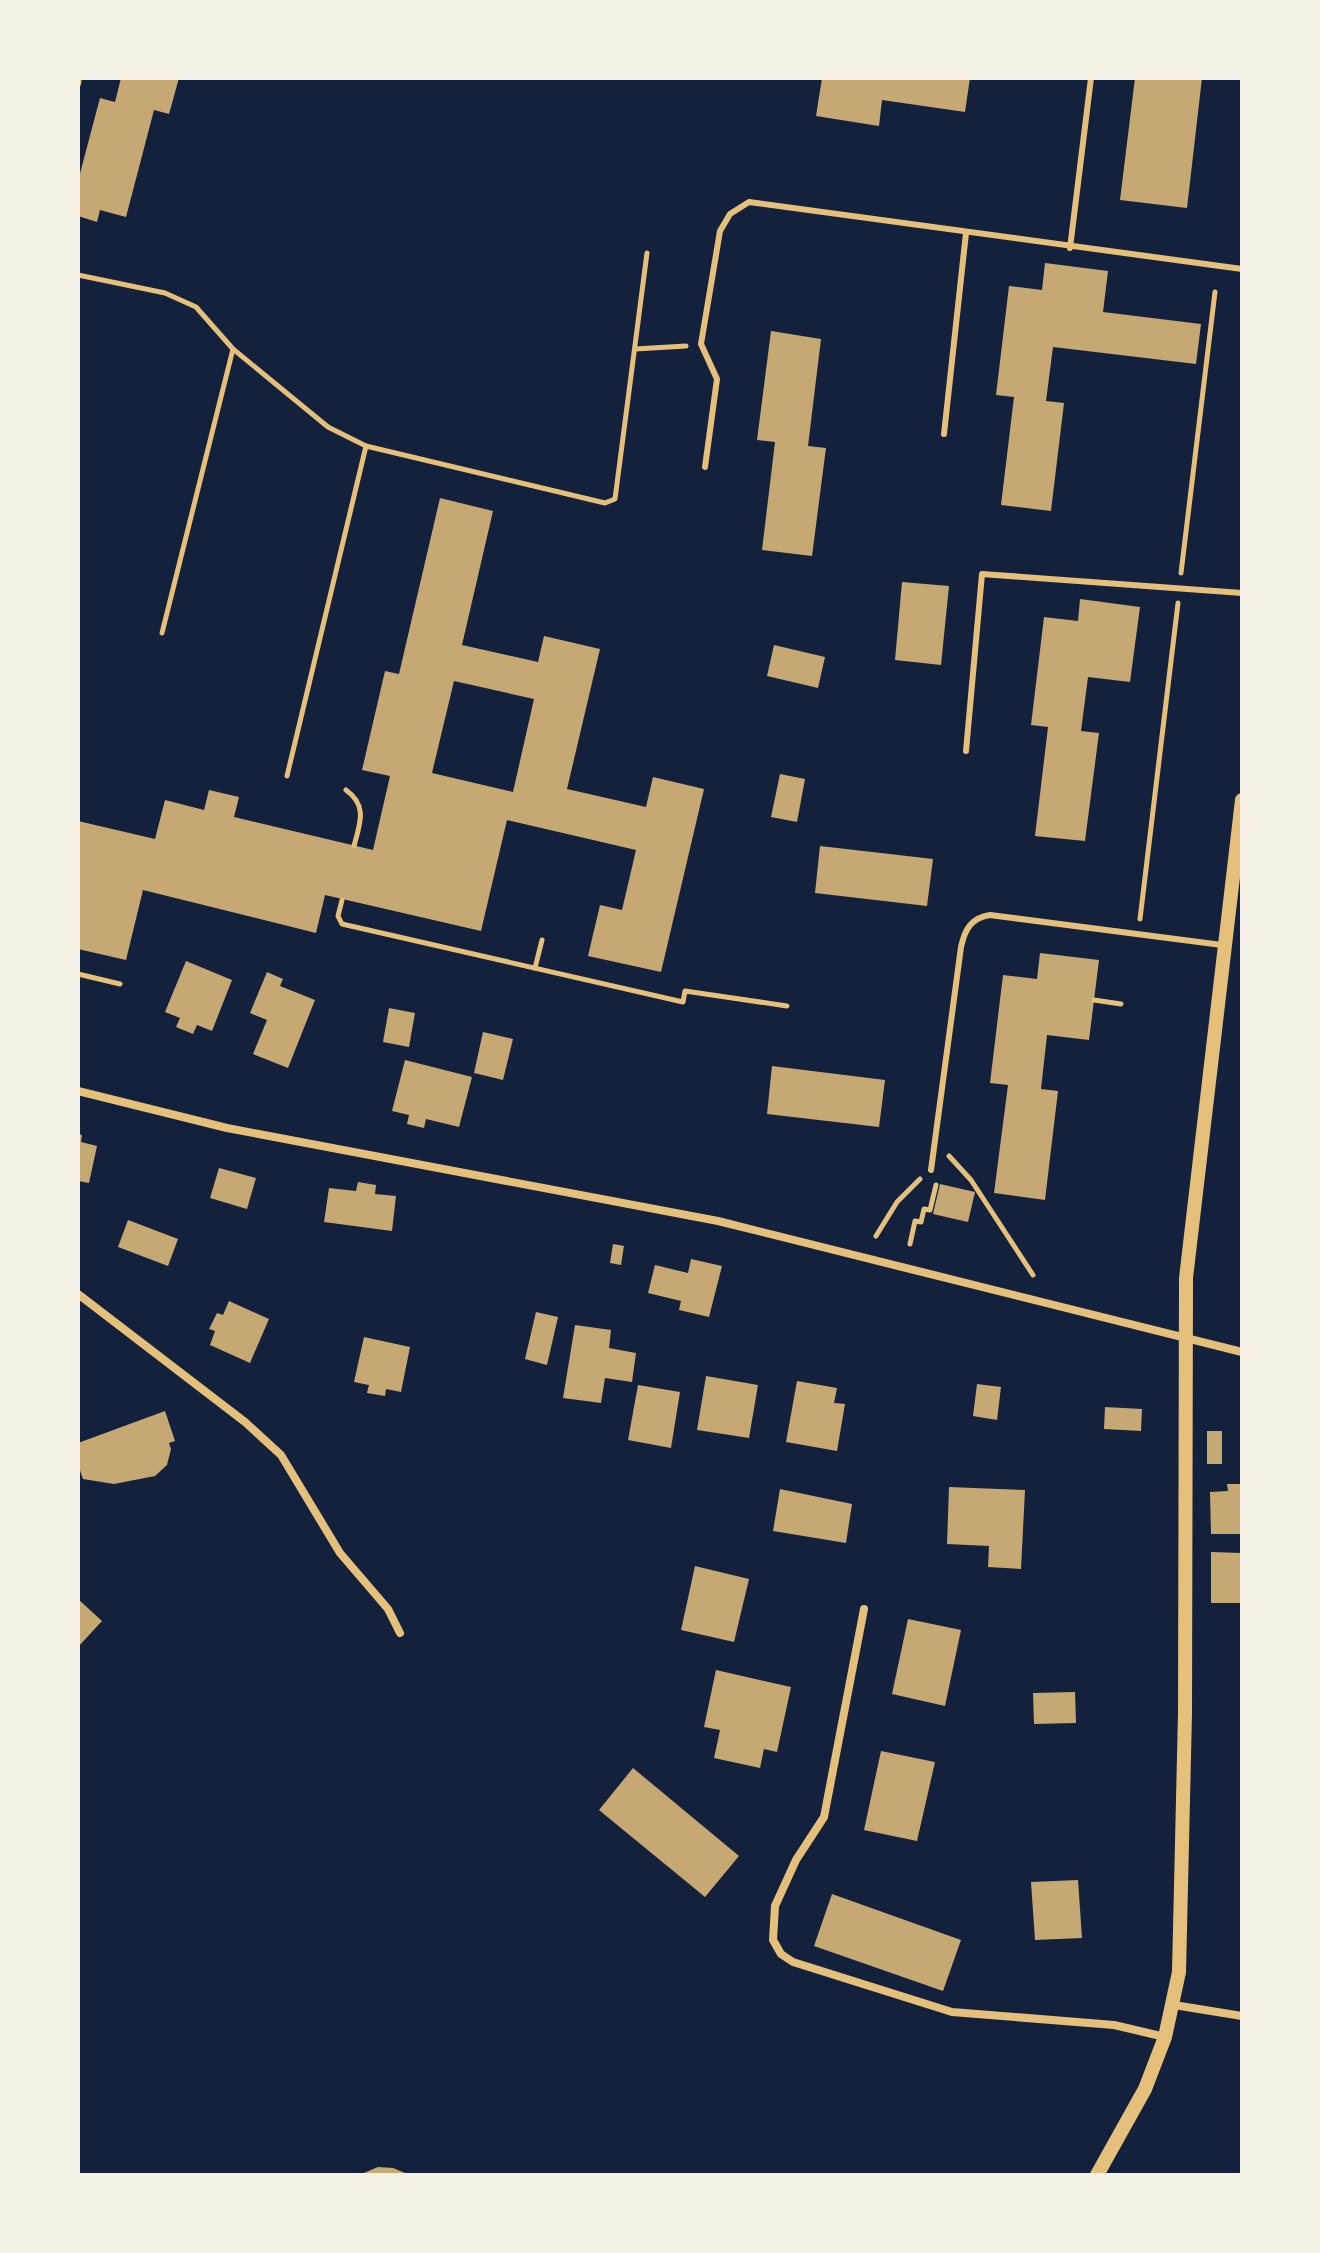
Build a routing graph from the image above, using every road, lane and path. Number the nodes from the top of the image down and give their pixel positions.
1 (1091, 78) edge
2 (966, 233) junction
3 (1070, 248) junction
4 (647, 253) dead end
5 (1242, 269) edge
6 (78, 275) edge
7 (1215, 292) dead end
8 (670, 348) dead end
9 (233, 349) junction
10 (635, 349) junction
11 (944, 434) dead end
12 (366, 446) junction
13 (705, 467) dead end
14 (1179, 589) junction
15 (1242, 593) edge
16 (162, 633) dead end
17 (966, 751) dead end
18 (287, 776) dead end
19 (346, 790) dead end
20 (1242, 800) edge
21 (354, 846) dead end
22 (342, 900) dead end
23 (1138, 934) junction
24 (542, 940) dead end
25 (1222, 945) junction
26 (535, 968) junction
27 (78, 974) edge
28 (120, 984) dead end
29 (1094, 1000) dead end
30 (1121, 1004) dead end
31 (787, 1006) dead end
32 (78, 1091) edge
33 (936, 1134) junction
34 (931, 1170) joint
35 (936, 1183) dead end
36 (876, 1236) dead end
37 (910, 1244) dead end
38 (1033, 1275) dead end
39 (78, 1294) edge
40 (1183, 1338) junction
41 (1242, 1352) edge
42 (864, 1609) dead end
43 (400, 1633) dead end
44 (1174, 2005) junction
45 (1242, 2016) edge
46 (1165, 2037) junction
47 (1097, 2175) edge

1 - 3 lane
2 - 3 lane
2 - 11 lane
2 - 13 lane
3 - 5 lane
4 - 10 path
6 - 9 path
7 - 14 path
8 - 10 path
9 - 12 path
9 - 16 path
10 - 12 path
12 - 18 path
14 - 15 lane
14 - 17 lane
14 - 23 path
19 - 21 path
20 - 25 street
22 - 26 path
23 - 25 lane
23 - 33 lane
24 - 26 path
25 - 40 street
26 - 31 path
27 - 28 path
29 - 30 path
32 - 40 street
33 - 34 lane
33 - 38 path
34 - 36 path
35 - 37 path
39 - 43 street
40 - 41 street
40 - 44 street
42 - 46 street
44 - 45 street
44 - 46 street
46 - 47 street

